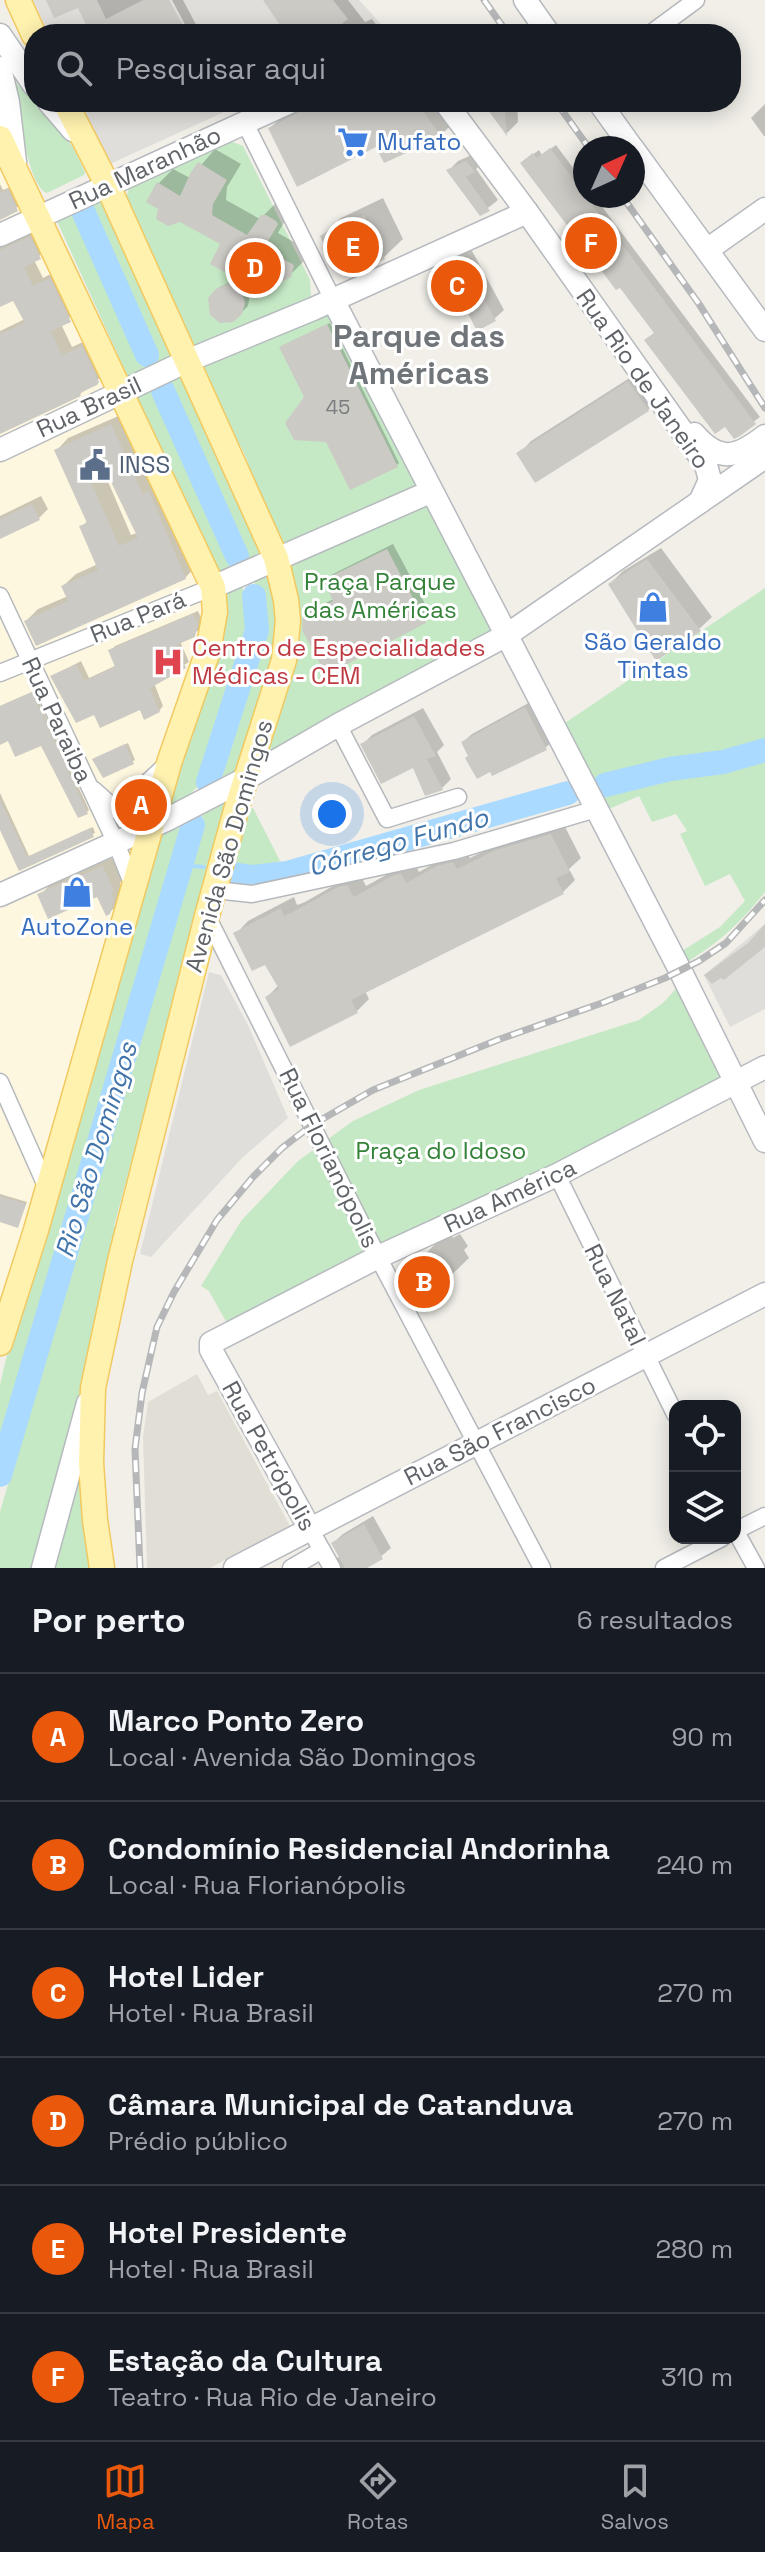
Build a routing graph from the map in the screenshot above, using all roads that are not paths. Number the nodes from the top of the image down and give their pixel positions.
1 (18, 0) edge
2 (525, 0) edge
3 (696, 0) edge
4 (29, 24) edge
5 (542, 24) edge
6 (664, 24) edge
7 (0, 35) edge
8 (0, 68) edge
9 (24, 70) edge
10 (58, 112) edge
11 (70, 112) edge
12 (269, 112) edge
13 (452, 112) edge
14 (606, 112) edge
15 (245, 123) junction
16 (624, 136) edge
17 (0, 138) edge
18 (85, 144) junction
19 (645, 165) edge
20 (17, 172) junction
21 (107, 184) junction
22 (765, 209) edge
23 (527, 212) junction
24 (39, 218) junction
25 (0, 235) edge
26 (707, 250) junction
27 (333, 300) junction
28 (765, 330) edge
29 (183, 363) junction
30 (637, 370) junction
31 (125, 390) junction
32 (765, 436) edge
33 (0, 450) edge
34 (752, 459) edge
35 (430, 492) junction
36 (699, 503) junction
37 (271, 560) junction
38 (217, 585) junction
39 (0, 596) edge
40 (507, 635) junction
41 (30, 660) junction
42 (0, 673) edge
43 (338, 725) junction
44 (170, 760) junction
45 (237, 791) junction
46 (458, 797) dead end
47 (596, 809) junction
48 (108, 812) junction
49 (160, 821) junction
50 (116, 843) junction
51 (216, 883) junction
52 (134, 888) junction
53 (0, 895) edge
54 (207, 916) junction
55 (765, 1067) edge
56 (0, 1082) edge
57 (735, 1083) junction
58 (765, 1141) edge
59 (557, 1175) junction
60 (47, 1188) junction
61 (378, 1257) junction
62 (765, 1294) edge
63 (0, 1343) edge
64 (211, 1343) joint
65 (645, 1357) junction
66 (93, 1388) junction
67 (669, 1403) edge
68 (477, 1443) junction
69 (765, 1516) edge
70 (741, 1528) edge
71 (310, 1529) junction
72 (741, 1542) edge
73 (710, 1544) edge
74 (322, 1550) junction
75 (43, 1568) edge
76 (102, 1568) edge
77 (235, 1568) edge
78 (291, 1568) edge
79 (332, 1568) edge
80 (542, 1568) edge
81 (664, 1568) edge
82 (756, 1568) edge

1 - 4 main road
2 - 5 street
3 - 6 street
7 - 9 street
8 - 20 street
10 - 18 street
11 - 18 main road, Avenida São Domingos
12 - 15 street, Rua Maranhão
13 - 23 street, Rua Rio de Janeiro
14 - 16 street
15 - 21 street, Rua Maranhão
15 - 27 street
17 - 20 main road
18 - 21 main road, Avenida São Domingos
19 - 26 street
20 - 24 main road
21 - 24 street, Rua Maranhão
21 - 29 main road, Avenida São Domingos
22 - 26 street
23 - 27 street
23 - 30 street, Rua Rio de Janeiro
24 - 25 street, Rua Maranhão
24 - 31 main road
26 - 28 street
27 - 29 street
27 - 35 street
29 - 31 street, Rua Brasil
29 - 37 main road, Avenida São Domingos
30 - 34 street
30 - 36 street, Rua Rio de Janeiro
31 - 33 street, Rua Brasil
31 - 38 main road
32 - 34 street
34 - 36 street
35 - 37 street
35 - 40 street
36 - 40 street
37 - 38 street, Rua Pará
37 - 45 main road, Avenida São Domingos
38 - 41 street, Rua Pará
38 - 44 main road
39 - 41 street, Rua Paraiba
40 - 43 street
40 - 47 street
41 - 42 street, Rua Pará
41 - 48 street, Rua Paraiba
43 - 45 street
43 - 46 street
44 - 48 street
44 - 49 main road
45 - 49 street
45 - 51 main road, Avenida São Domingos
47 - 51 street
47 - 57 street
48 - 49 street
48 - 50 street, Rua Paraiba
49 - 50 street
49 - 52 main road
50 - 52 street, Rua Paraiba
50 - 53 street
51 - 54 main road, Avenida São Domingos
52 - 60 main road
54 - 61 street, Rua Florianópolis
54 - 66 main road, Avenida São Domingos
55 - 57 street, Rua América
56 - 60 street
57 - 58 street
57 - 59 street, Rua América
59 - 61 street, Rua América
59 - 65 street, Rua Natal
60 - 63 main road
61 - 64 street, Rua América
61 - 68 street, Rua Florianópolis
62 - 65 street, Rua São Francisco
64 - 71 street, Rua Petrópolis
65 - 67 street, Rua Natal
65 - 68 street, Rua São Francisco
66 - 75 street, Avenida São Domingos
66 - 76 main road, Avenida São Domingos
68 - 71 street, Rua São Francisco
68 - 80 street, Rua Florianópolis
69 - 70 street
71 - 74 street, Rua Petrópolis
71 - 77 street, Rua São Francisco
72 - 82 street
73 - 81 street
74 - 78 street
74 - 79 street, Rua Petrópolis

